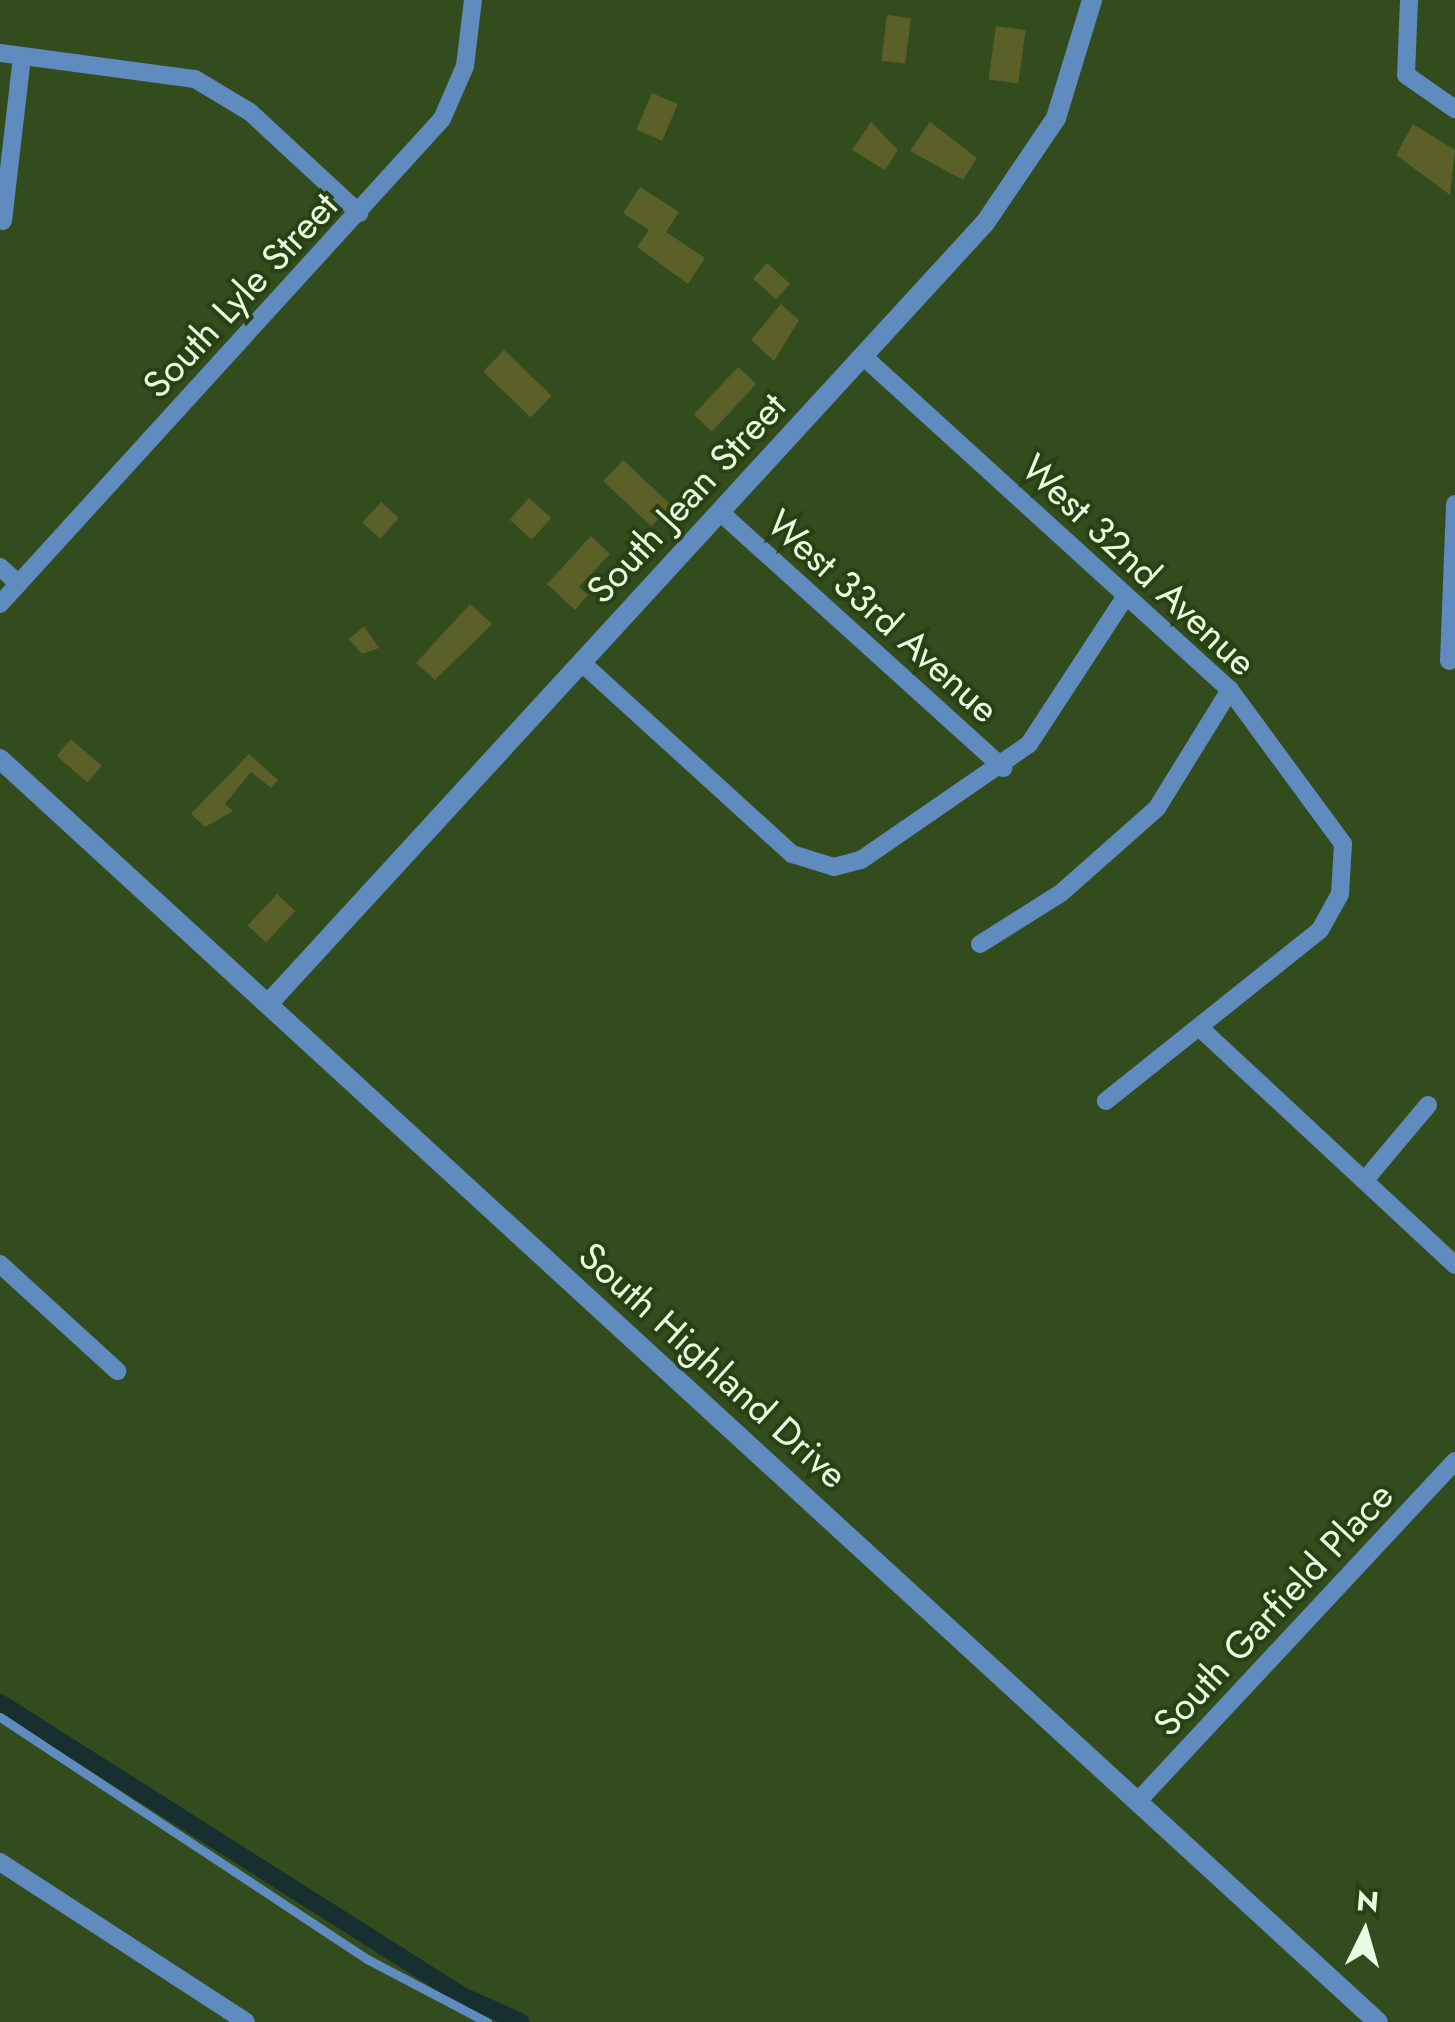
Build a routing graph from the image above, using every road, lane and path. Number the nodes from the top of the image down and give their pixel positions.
1 (473, 0) edge
2 (1092, 0) edge
3 (1409, 0) edge
4 (0, 53) edge
5 (22, 56) junction
6 (1455, 109) edge
7 (360, 213) junction
8 (3, 221) dead end
9 (864, 357) junction
10 (1455, 504) edge
11 (720, 512) junction
12 (0, 567) edge
13 (18, 584) junction
14 (1126, 596) junction
15 (0, 604) edge
16 (1449, 660) dead end
17 (582, 663) junction
18 (1230, 690) junction
19 (0, 759) edge
20 (1002, 768) junction
21 (980, 944) dead end
22 (268, 1004) junction
23 (1200, 1028) junction
24 (1106, 1101) dead end
25 (1428, 1105) dead end
26 (1365, 1180) junction
27 (0, 1264) edge
28 (1455, 1265) edge
29 (117, 1372) dead end
30 (1455, 1461) edge
31 (0, 1717) edge
32 (1138, 1801) junction
33 (0, 1862) edge
34 (246, 2022) edge
35 (487, 2022) edge
36 (1378, 2022) edge

1 - 7 street, South Lyle Street
2 - 9 street, South Jean Street
3 - 6 street
4 - 5 street
5 - 7 street
5 - 8 street
7 - 13 street, South Lyle Street
9 - 11 street, South Jean Street
9 - 14 street, West 32nd Avenue
10 - 16 street
11 - 17 street, South Jean Street
11 - 20 street, West 33rd Avenue
12 - 13 street
13 - 15 street, South Lyle Street
14 - 18 street, West 32nd Avenue
14 - 20 street
17 - 20 street
17 - 22 street, South Jean Street
18 - 21 street
18 - 23 street, West 32nd Avenue
19 - 22 street, South Highland Drive
22 - 32 street, South Highland Drive
23 - 24 street
23 - 26 street
25 - 26 street
26 - 28 street
27 - 29 street
30 - 32 street, South Garfield Place
31 - 35 lane
32 - 36 street, South Highland Drive
33 - 34 street

